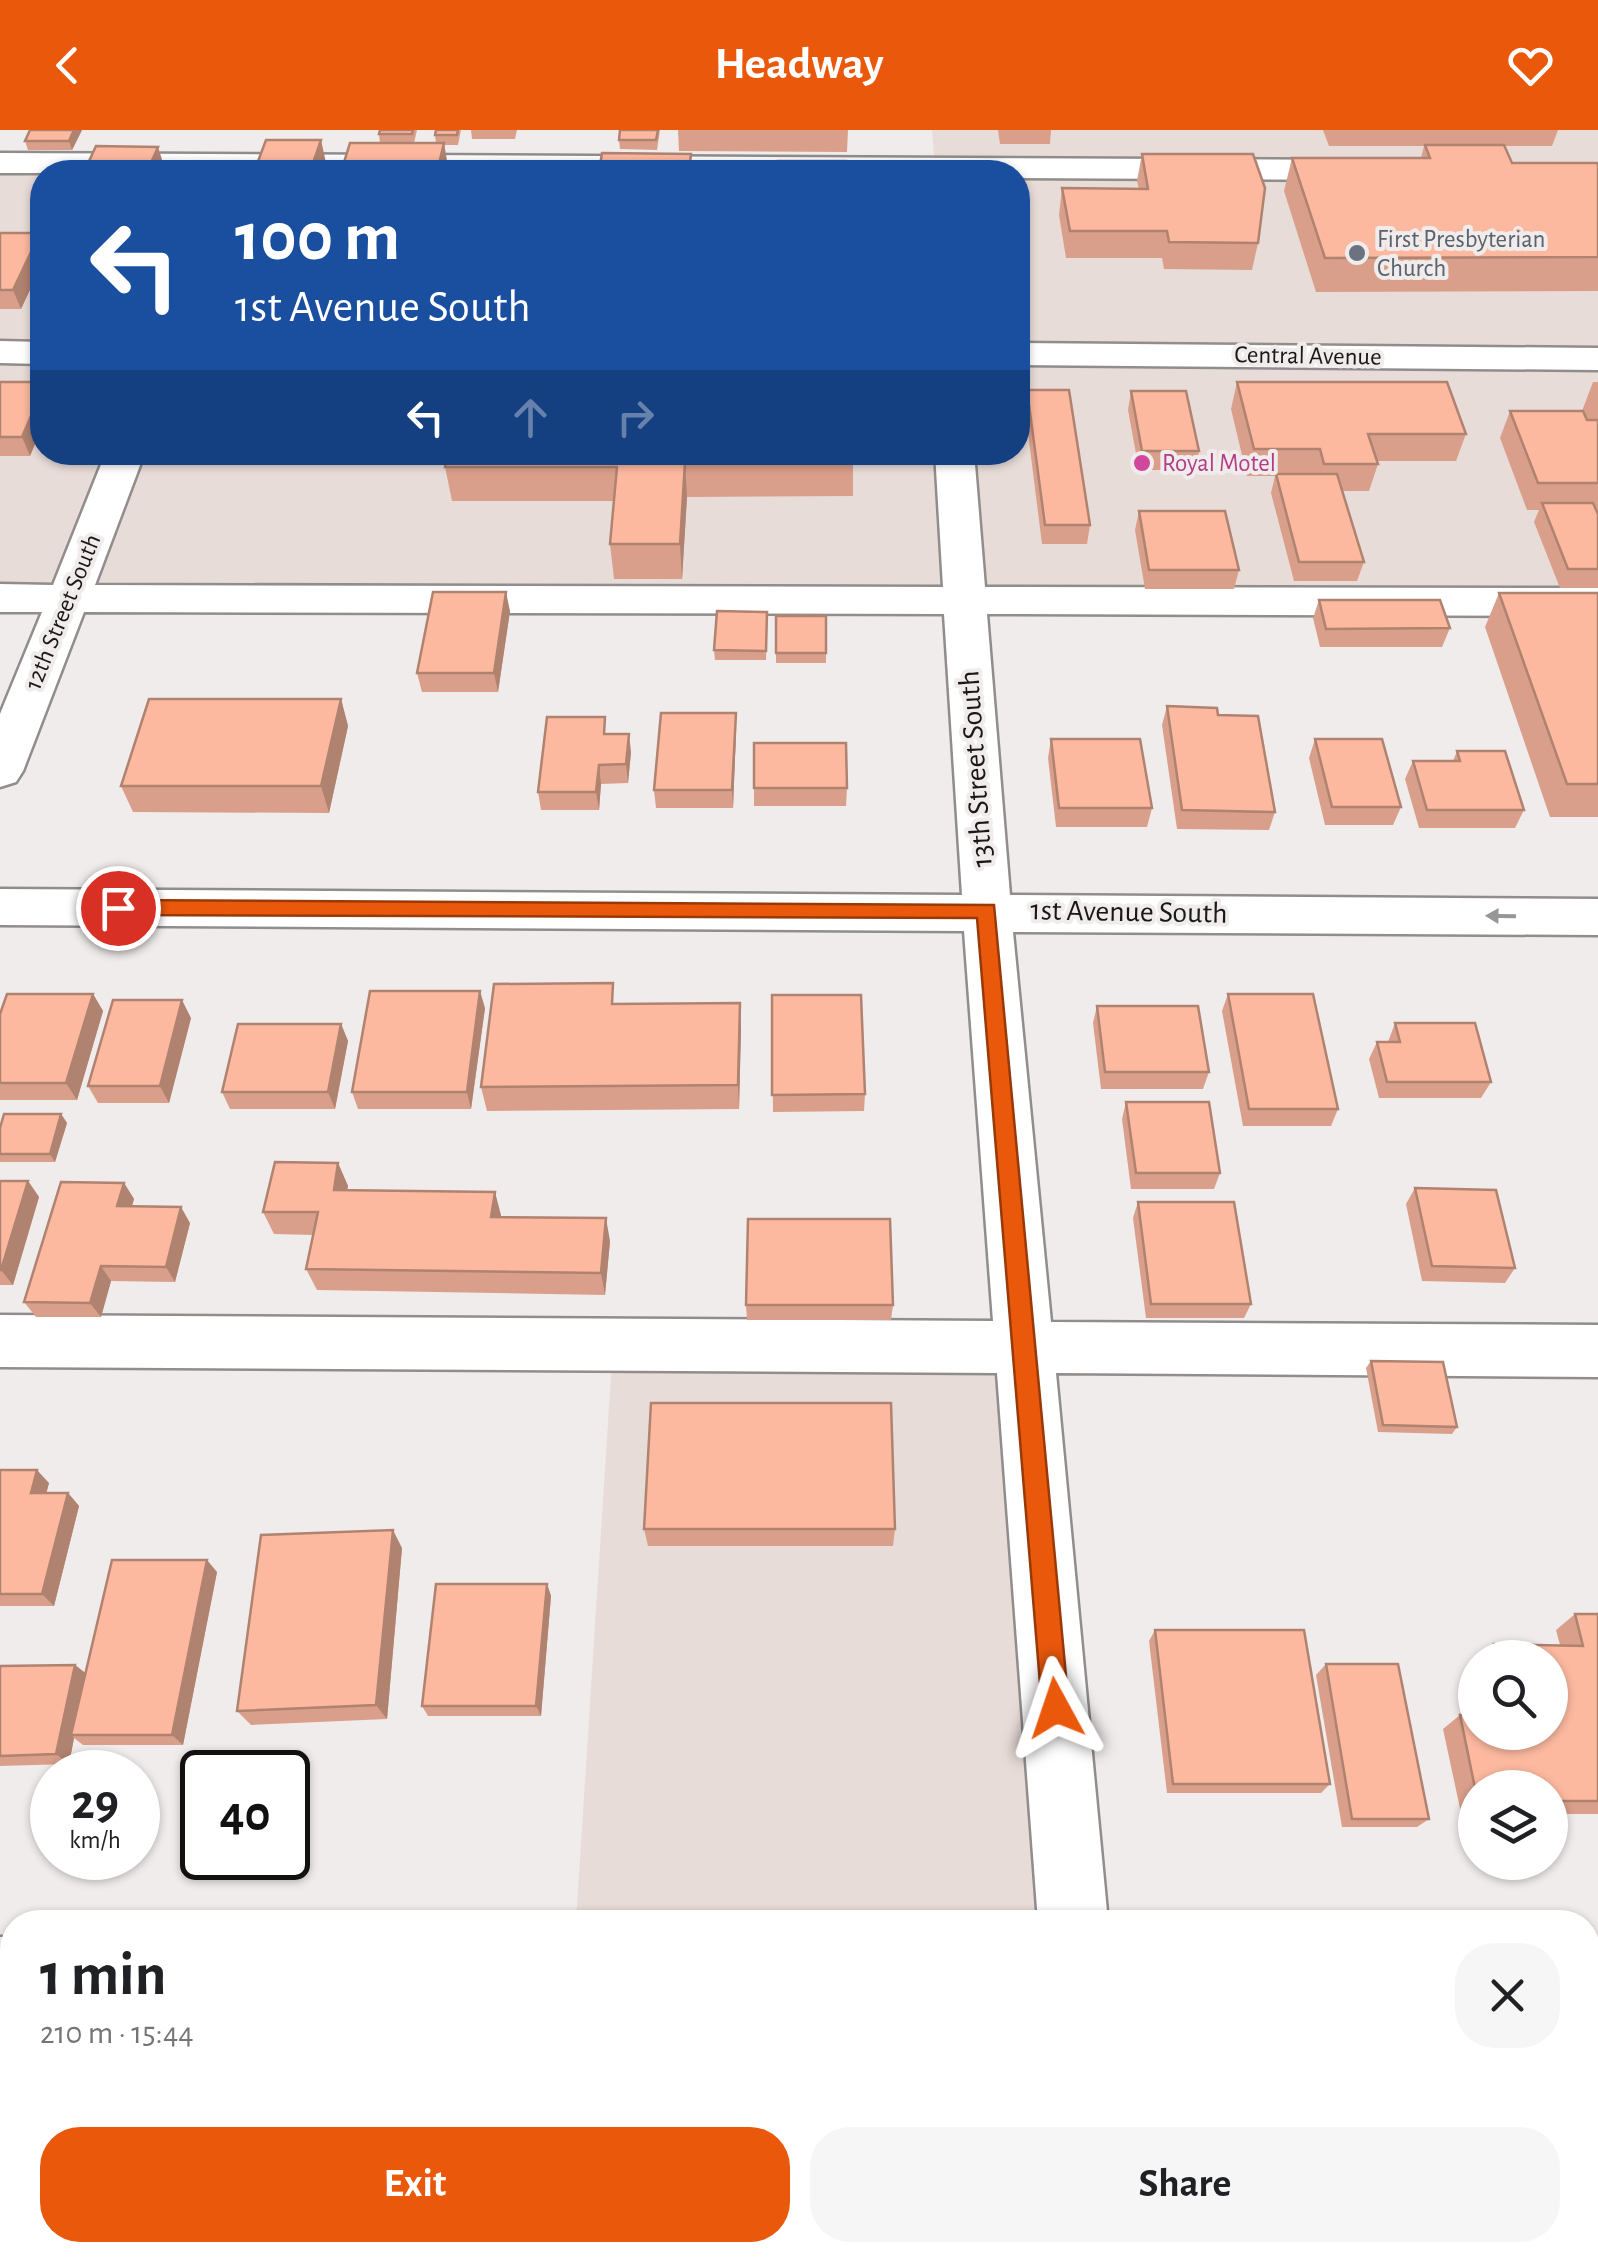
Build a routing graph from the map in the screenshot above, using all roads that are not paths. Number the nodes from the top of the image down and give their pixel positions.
1 (248, 130) edge
2 (932, 130) edge
3 (237, 160) edge
4 (934, 160) edge
5 (0, 163) edge
6 (30, 164) edge
7 (1030, 170) edge
8 (1402, 170) edge
9 (0, 352) edge
10 (30, 352) edge
11 (1030, 354) edge
12 (1598, 360) edge
13 (121, 465) edge
14 (955, 465) edge
15 (0, 598) edge
16 (68, 598) junction
17 (964, 600) junction
18 (1598, 602) edge
19 (0, 771) edge
20 (0, 908) edge
21 (986, 910) junction
22 (1598, 917) edge
23 (0, 1341) edge
24 (1024, 1346) junction
25 (1598, 1351) edge
26 (1073, 1910) edge

1 - 3 street
2 - 4 street
5 - 6 street
7 - 8 street
9 - 10 street
11 - 12 street, Central Avenue
13 - 16 street, 12th Street South
14 - 17 street, 13th Street South
15 - 16 street
16 - 17 street
16 - 19 street, 12th Street South
17 - 18 street
17 - 21 street, 13th Street South
20 - 21 street, 1st Avenue South
22 -> 21 street, 1st Avenue South
21 - 24 street, 13th Street South
23 - 24 street
24 - 25 street
24 - 26 street, 13th Street South

